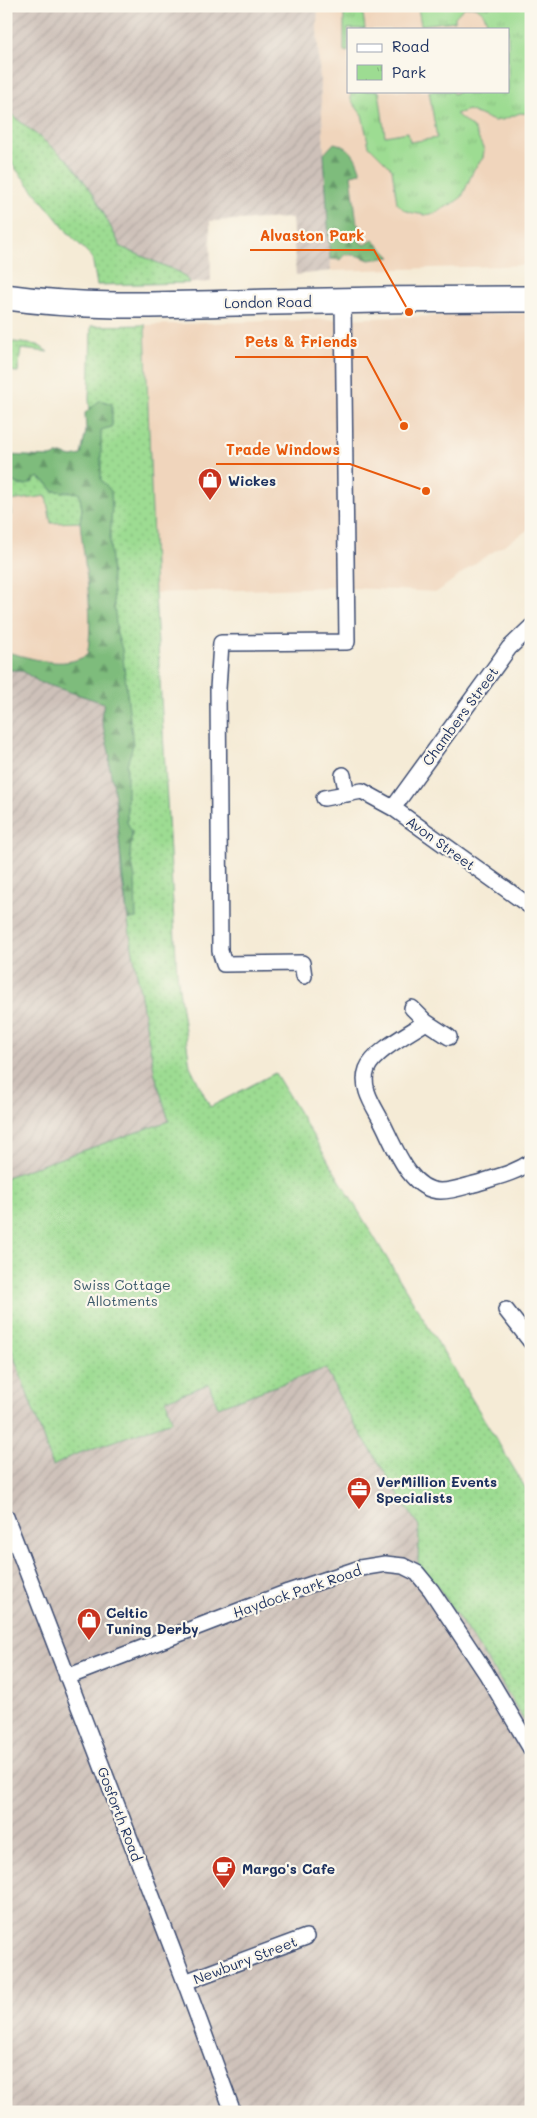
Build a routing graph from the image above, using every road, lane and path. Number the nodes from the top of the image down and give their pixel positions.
1 (6, 297) edge
2 (531, 299) edge
3 (343, 301) junction
4 (531, 627) edge
5 (343, 775) dead end
6 (347, 794) junction
7 (324, 798) dead end
8 (393, 808) junction
9 (531, 907) edge
10 (304, 976) dead end
11 (412, 1008) dead end
12 (426, 1022) junction
13 (449, 1037) dead end
14 (531, 1162) edge
15 (506, 1310) dead end
16 (531, 1342) edge
17 (6, 1517) edge
18 (67, 1677) junction
19 (531, 1749) edge
20 (306, 1937) dead end
21 (185, 1982) junction
22 (233, 2112) edge

1 - 3 main road, London Road
2 - 3 main road, London Road
3 - 10 street
4 - 8 street, Chambers Street
5 - 6 street
6 - 7 street, Avon Street
6 - 8 street, Avon Street
8 - 9 street, Avon Street
11 - 12 street
12 - 13 street
12 - 14 street
15 - 16 street
17 - 18 street, Gosforth Road
18 - 19 street, Haydock Park Road
18 - 21 street, Gosforth Road
20 - 21 street, Newbury Street
21 - 22 street, Gosforth Road

